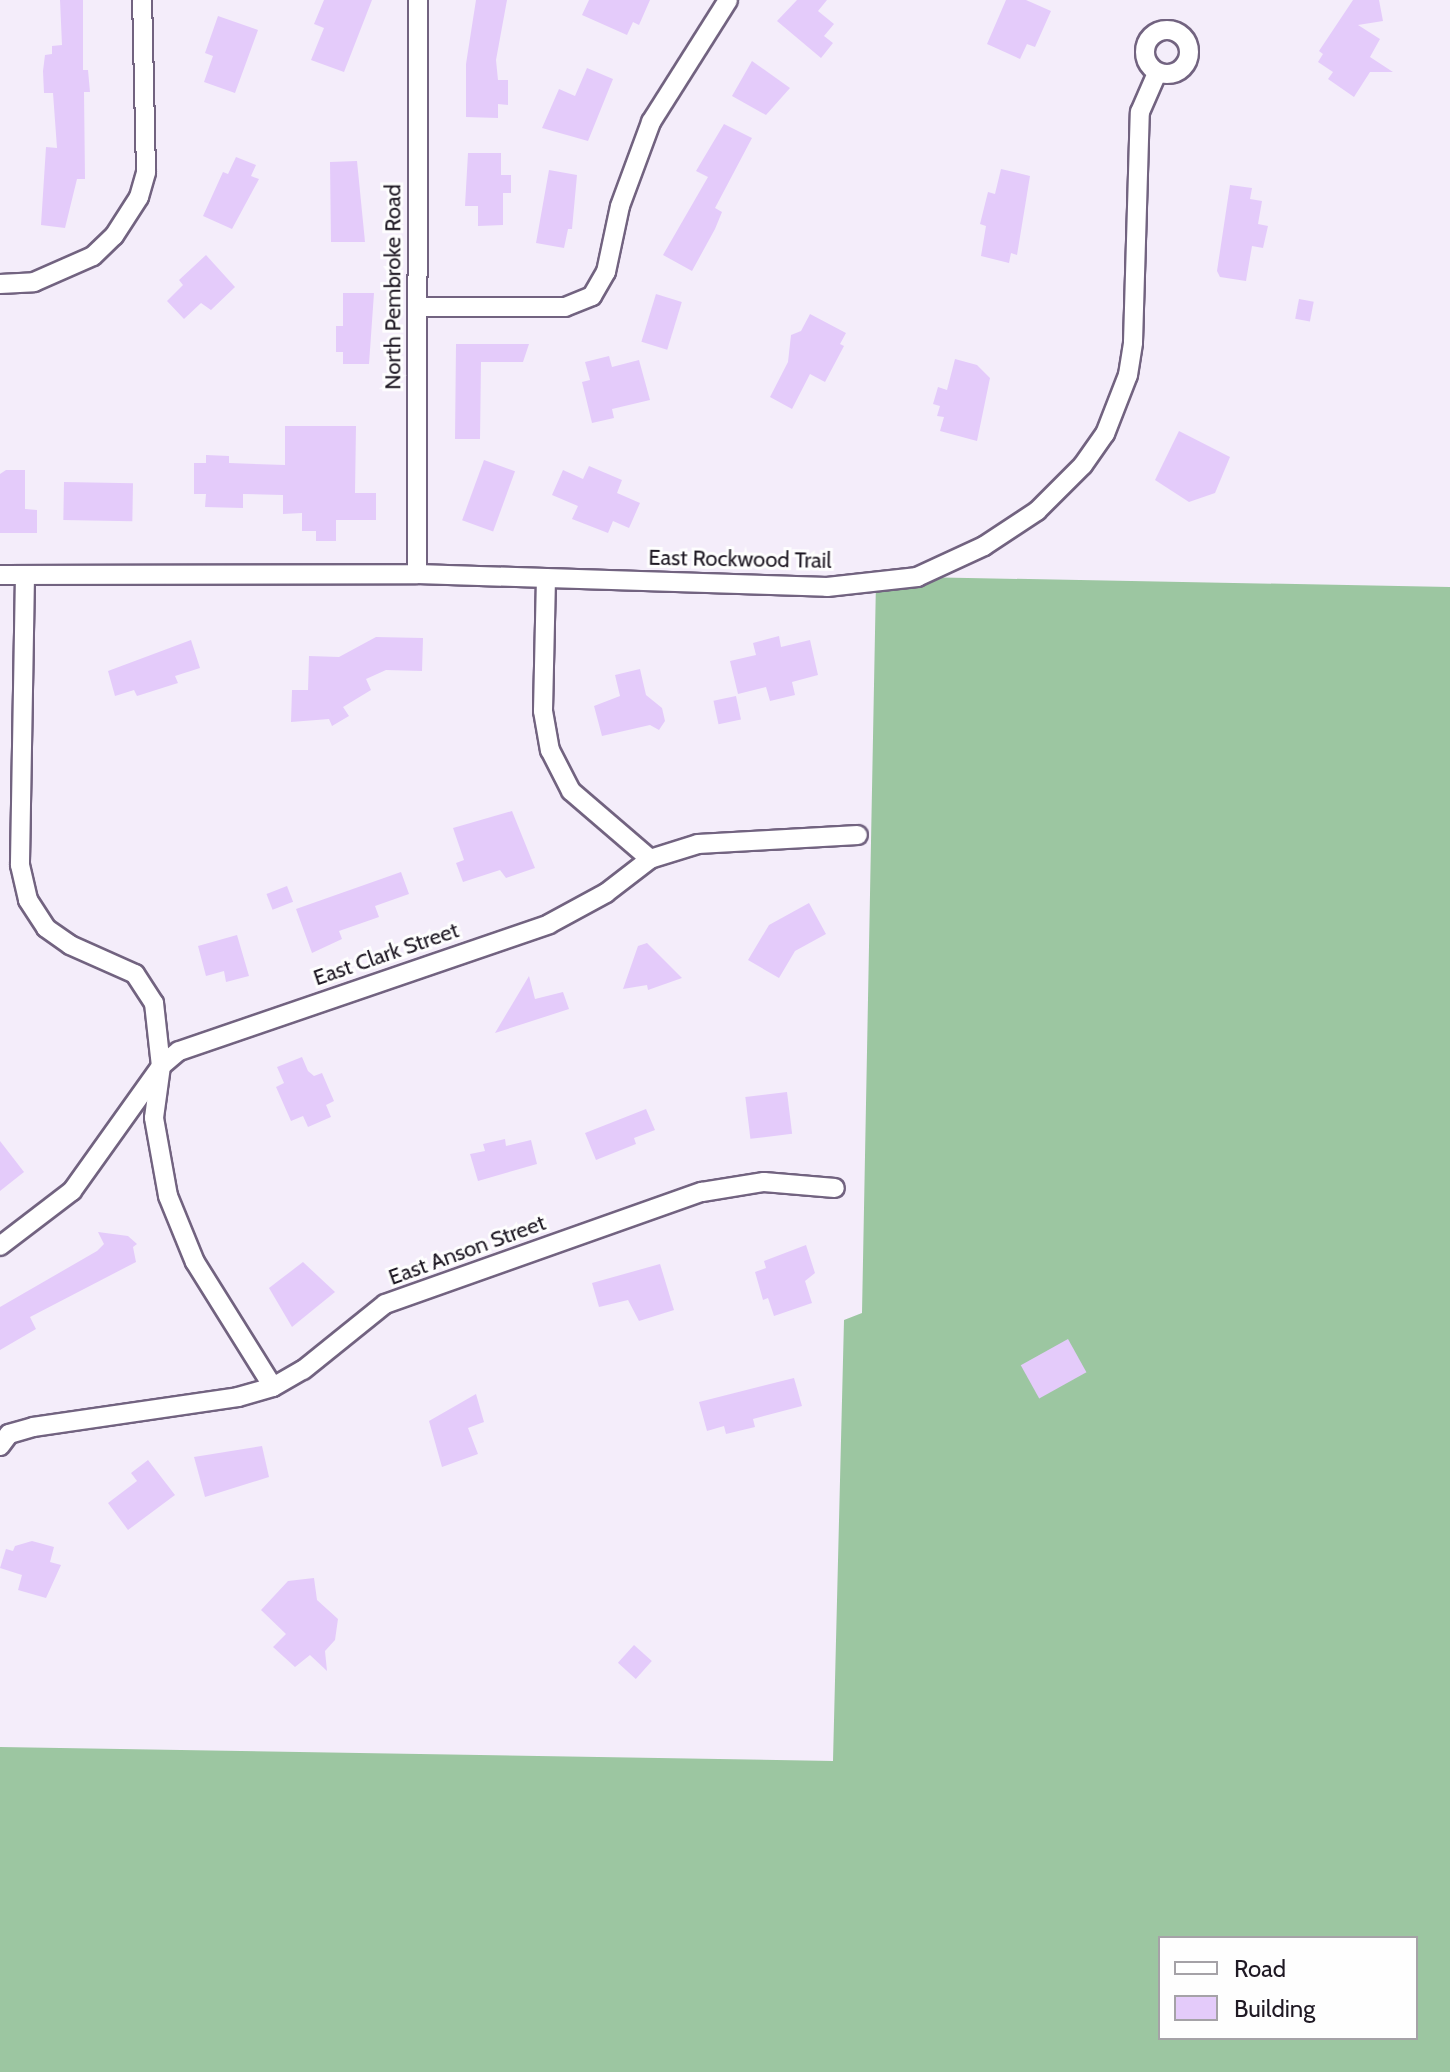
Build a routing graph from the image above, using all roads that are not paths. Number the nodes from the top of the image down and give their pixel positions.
1 (142, 0) edge
2 (418, 0) edge
3 (728, 0) edge
4 (1157, 73) dead end
5 (0, 284) edge
6 (417, 307) junction
7 (417, 574) junction
8 (0, 575) edge
9 (25, 575) junction
10 (546, 578) junction
11 (858, 835) dead end
12 (650, 859) junction
13 (161, 1066) junction
14 (835, 1188) dead end
15 (0, 1246) edge
16 (273, 1387) junction
17 (0, 1446) edge

1 - 5 street
2 - 6 street, North Pembroke Road
3 - 6 street
4 - 10 street, East Rockwood Trail
6 - 7 street, North Pembroke Road
7 - 9 street, East Rockwood Trail
7 - 10 street, East Rockwood Trail
8 - 9 street, East Rockwood Trail
9 - 13 street
10 - 12 street
11 - 12 street, East Clark Street
12 - 13 street, East Clark Street
13 - 15 street, East Clark Street
13 - 16 street
14 - 16 street, East Anson Street
16 - 17 street, East Anson Street

